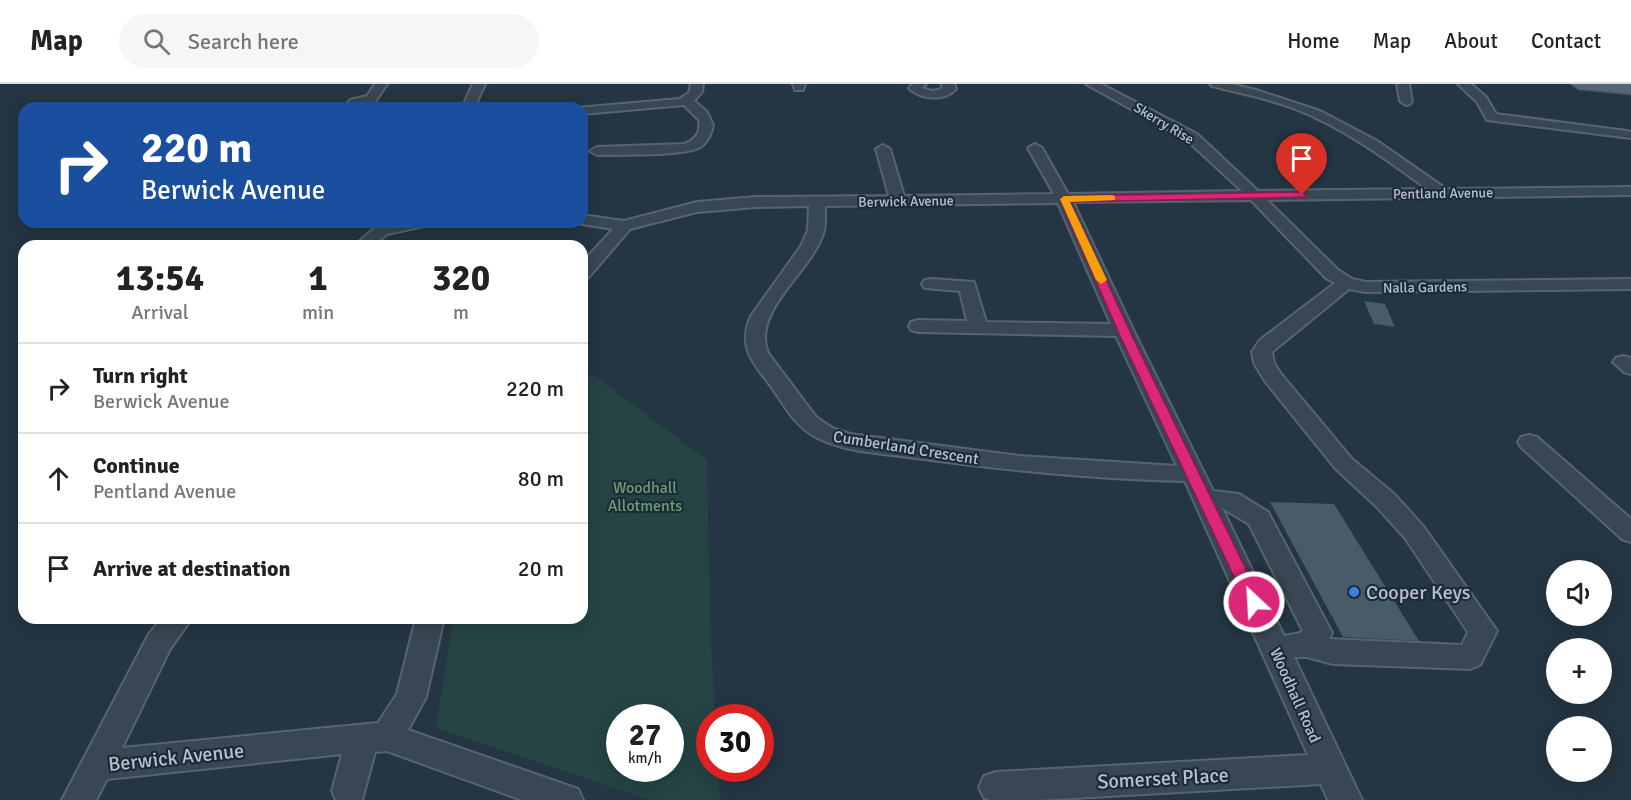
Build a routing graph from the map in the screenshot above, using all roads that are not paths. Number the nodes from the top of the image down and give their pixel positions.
1 (381, 84) edge
2 (478, 84) edge
3 (698, 84) edge
4 (920, 84) edge
5 (948, 84) edge
6 (1092, 84) edge
7 (1216, 84) edge
8 (1403, 84) edge
9 (1464, 84) edge
10 (1580, 84) edge
11 (1631, 89) edge
12 (685, 101) junction
13 (1406, 101) dead end
14 (358, 102) edge
15 (470, 102) edge
16 (588, 110) edge
17 (1628, 135) dead end
18 (1035, 148) dead end
19 (884, 149) dead end
20 (597, 151) dead end
21 (1631, 191) edge
22 (1442, 193) junction
23 (1255, 196) junction
24 (1064, 199) junction
25 (898, 201) junction
26 (817, 202) junction
27 (588, 221) edge
28 (624, 226) junction
29 (392, 228) edge
30 (370, 240) edge
31 (588, 267) edge
32 (1346, 283) junction
33 (931, 284) dead end
34 (1631, 284) edge
35 (918, 326) dead end
36 (978, 328) junction
37 (1124, 330) junction
38 (1529, 442) dead end
39 (1192, 474) junction
40 (1204, 499) junction
41 (1631, 532) edge
42 (173, 624) edge
43 (429, 624) edge
44 (1274, 645) junction
45 (1307, 645) junction
46 (374, 737) junction
47 (97, 765) junction
48 (1330, 769) junction
49 (996, 788) dead end
50 (349, 790) dead end
51 (79, 800) edge
52 (566, 800) edge
53 (1345, 800) edge

1 - 14 street
2 - 15 street
3 - 12 street
4 - 5 street
6 - 23 street, Skerry Rise
7 - 22 street
8 - 13 street
9 - 17 street
10 - 11 main road
12 - 16 street
12 - 20 street
18 - 24 street, Woodhall Road
19 - 25 street
21 - 22 street, Pentland Avenue
22 - 23 street, Pentland Avenue
23 - 24 street, Berwick Avenue
23 - 32 street
24 - 25 street, Berwick Avenue
24 - 37 street, Woodhall Road
25 - 26 street, Berwick Avenue
26 - 28 street, Berwick Avenue
26 - 39 street, Cumberland Crescent
27 - 28 street
28 - 31 street
29 - 30 street
32 - 34 street, Nalla Gardens
32 - 45 street
33 - 36 street
35 - 36 street
36 - 37 street
37 - 39 street, Woodhall Road
38 - 41 street
39 - 40 street, Woodhall Road
40 - 44 street, Woodhall Road
40 - 45 street
42 - 47 street, Berwick Avenue
43 - 46 street
44 - 45 street
44 - 48 street, Woodhall Road
46 - 47 street, Berwick Avenue
46 - 50 street
46 - 52 street, Berwick Avenue
47 - 51 street
48 - 49 street, Somerset Place
48 - 53 street, Woodhall Road

